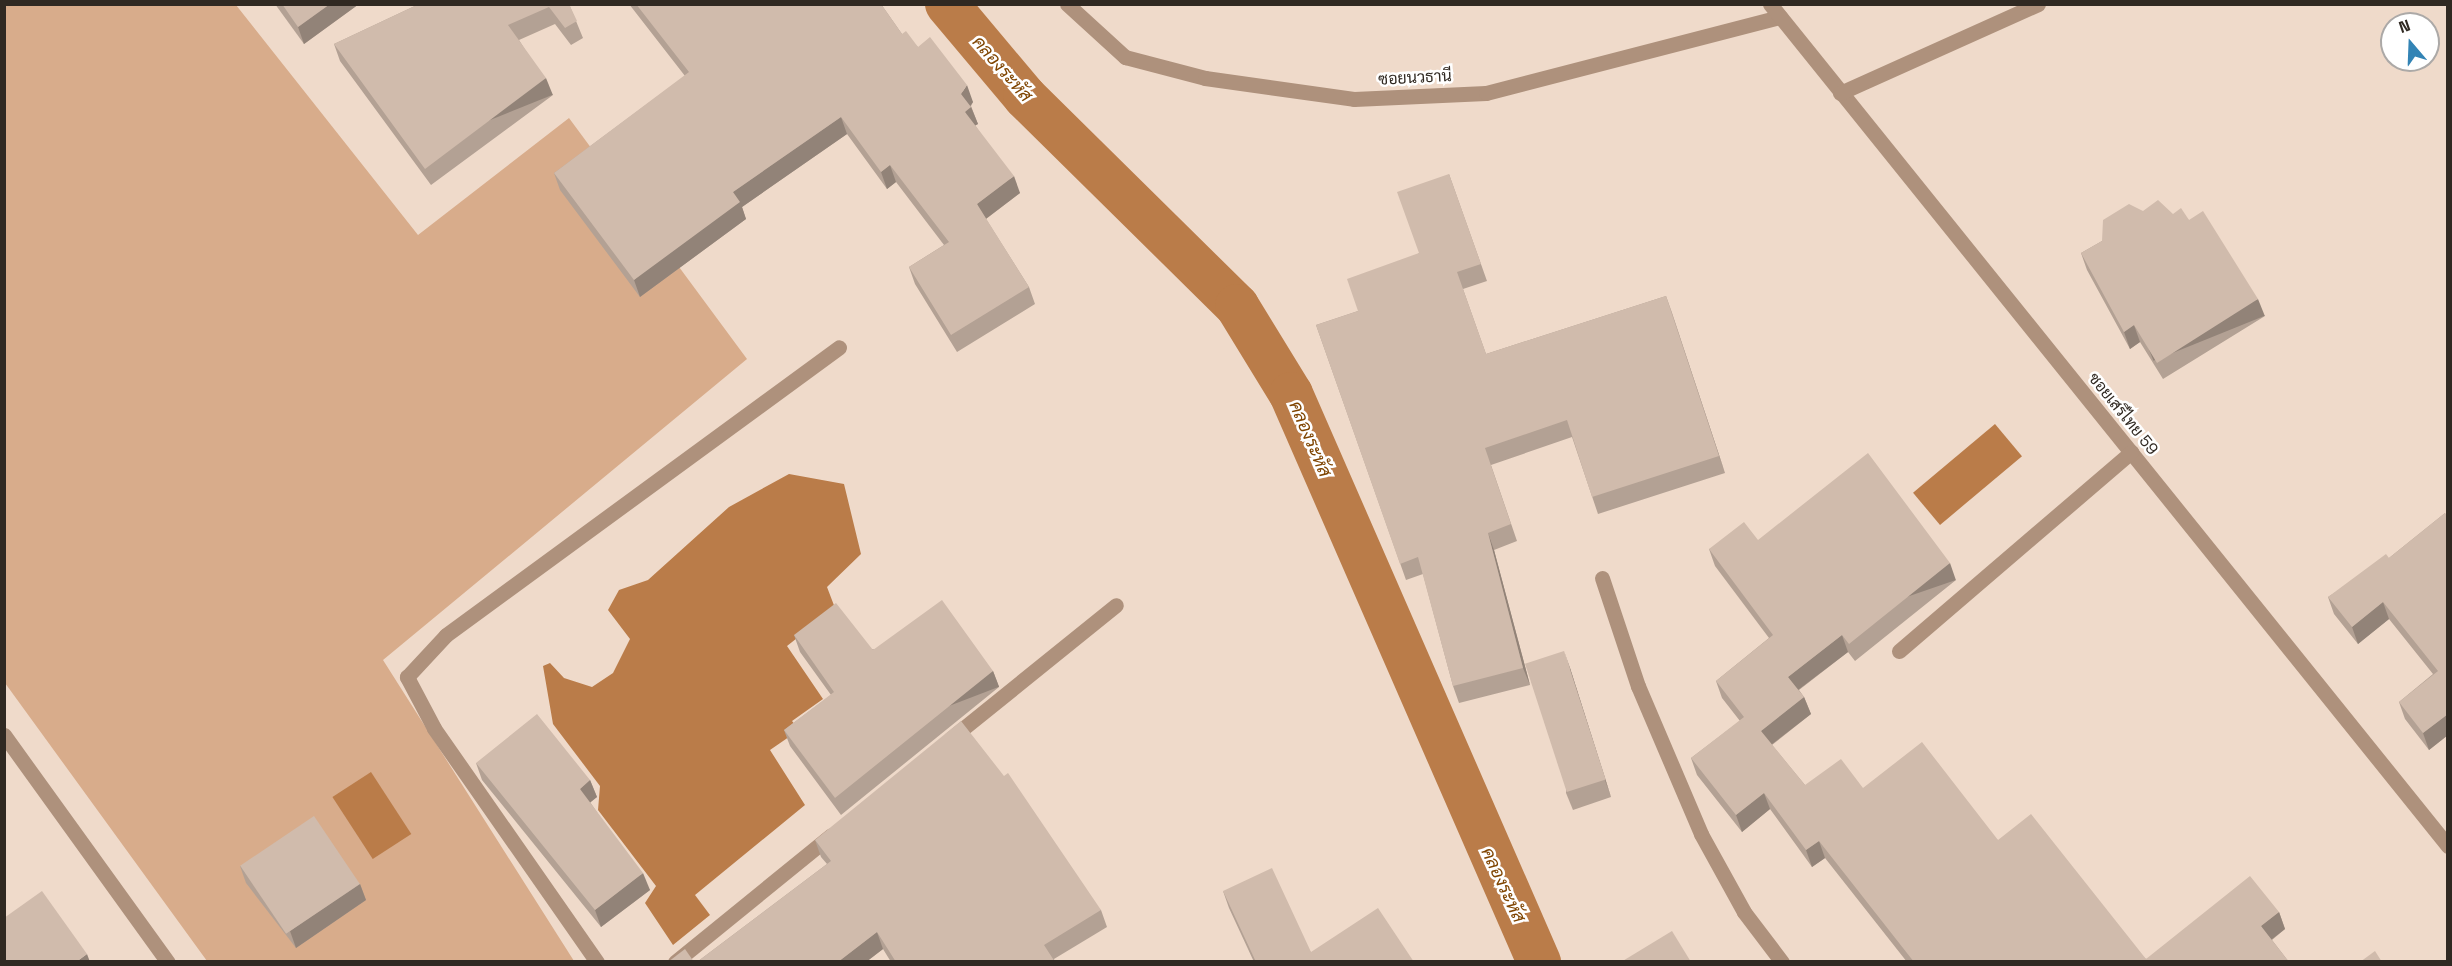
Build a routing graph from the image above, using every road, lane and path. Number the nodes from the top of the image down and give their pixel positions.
1 (1067, 4) edge
2 (1770, 4) edge
3 (2038, 4) edge
4 (1780, 17) junction
5 (1840, 93) junction
6 (839, 347) dead end
7 (2131, 452) junction
8 (1602, 578) dead end
9 (1116, 605) dead end
10 (1899, 651) dead end
11 (4, 735) edge
12 (932, 753) edge
13 (849, 820) edge
14 (2448, 846) edge
15 (165, 960) edge
16 (597, 962) edge
17 (675, 962) edge
18 (1782, 962) edge

1 - 4 street, ซอยนวธานี
2 - 4 street, ซอยเสรีไทย 59
3 - 5 street
4 - 5 street, ซอยเสรีไทย 59
5 - 7 street, ซอยเสรีไทย 59
6 - 16 street
7 - 10 street
7 - 14 street, ซอยเสรีไทย 59
8 - 18 street
9 - 12 street
11 - 15 street
13 - 17 street

